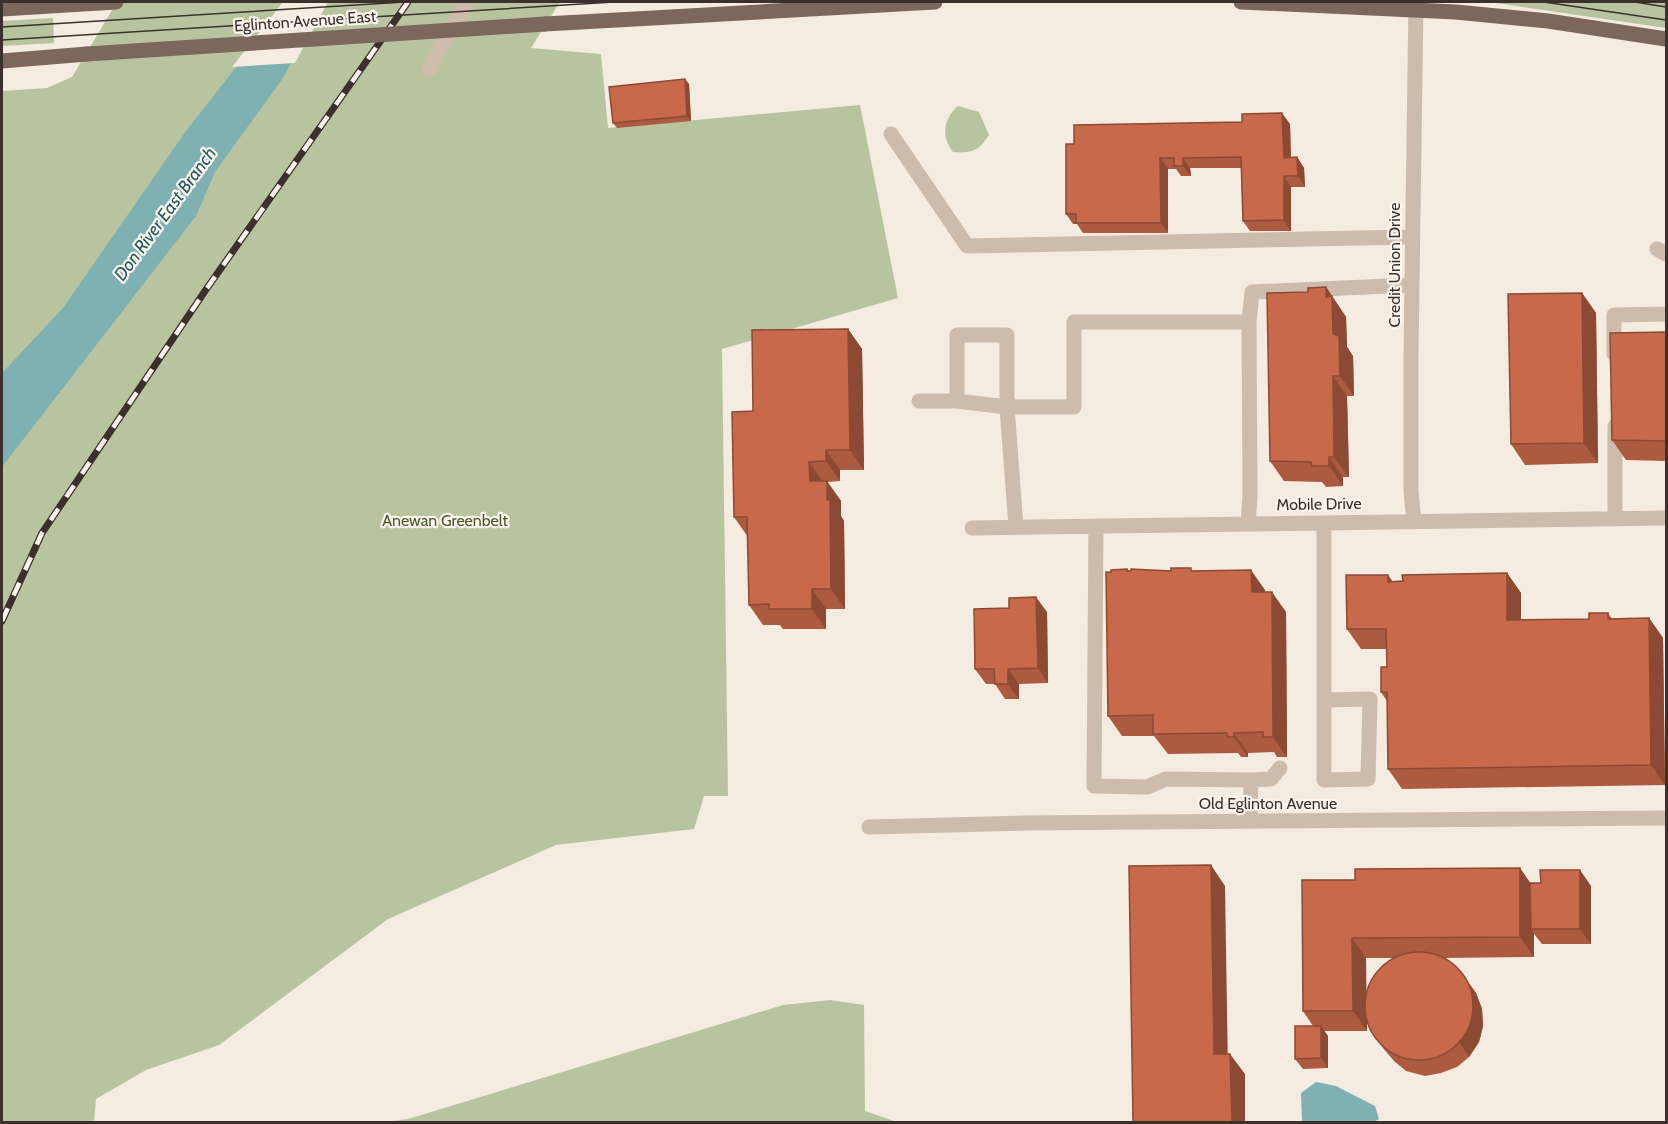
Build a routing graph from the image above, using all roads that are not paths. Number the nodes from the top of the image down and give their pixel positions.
1 (116, 2) edge
2 (467, 2) edge
3 (935, 2) edge
4 (1241, 2) edge
5 (1416, 5) edge
6 (2, 9) edge
7 (1666, 39) edge
8 (2, 60) edge
9 (429, 70) dead end
10 (891, 134) dead end
11 (1412, 237) junction
12 (1412, 285) junction
13 (1666, 314) edge
14 (1249, 322) junction
15 (1614, 372) edge
16 (957, 401) junction
17 (919, 402) dead end
18 (1615, 406) edge
19 (1007, 407) junction
20 (1666, 518) edge
21 (1615, 519) junction
22 (1324, 522) junction
23 (1414, 522) junction
24 (1248, 524) junction
25 (1096, 526) junction
26 (1016, 527) junction
27 (972, 528) dead end
28 (1324, 700) junction
29 (1280, 768) dead end
30 (1251, 780) junction
31 (1666, 818) edge
32 (1250, 821) junction
33 (869, 827) dead end

1 - 6 main road
2 - 9 street
3 - 8 main road, Eglinton Avenue East, bridge
4 - 5 main road
5 - 7 main road
5 - 11 street, Credit Union Drive
10 - 11 street
11 - 12 street, Credit Union Drive
12 - 14 street
12 - 23 street, Credit Union Drive
13 - 15 street
14 - 19 street
14 - 24 street
16 - 17 street
16 - 19 street
16 - 19 street
18 - 21 street
19 - 26 street
20 - 21 street, Mobile Drive
21 - 23 street, Mobile Drive
22 - 23 street, Mobile Drive
22 - 24 street, Mobile Drive
22 - 28 street
24 - 25 street, Mobile Drive
25 - 26 street, Mobile Drive
25 - 30 street
26 - 27 street, Mobile Drive
28 - 28 street
29 - 30 street
30 - 32 street
31 - 32 street, Old Eglinton Avenue
32 - 33 street, Old Eglinton Avenue

